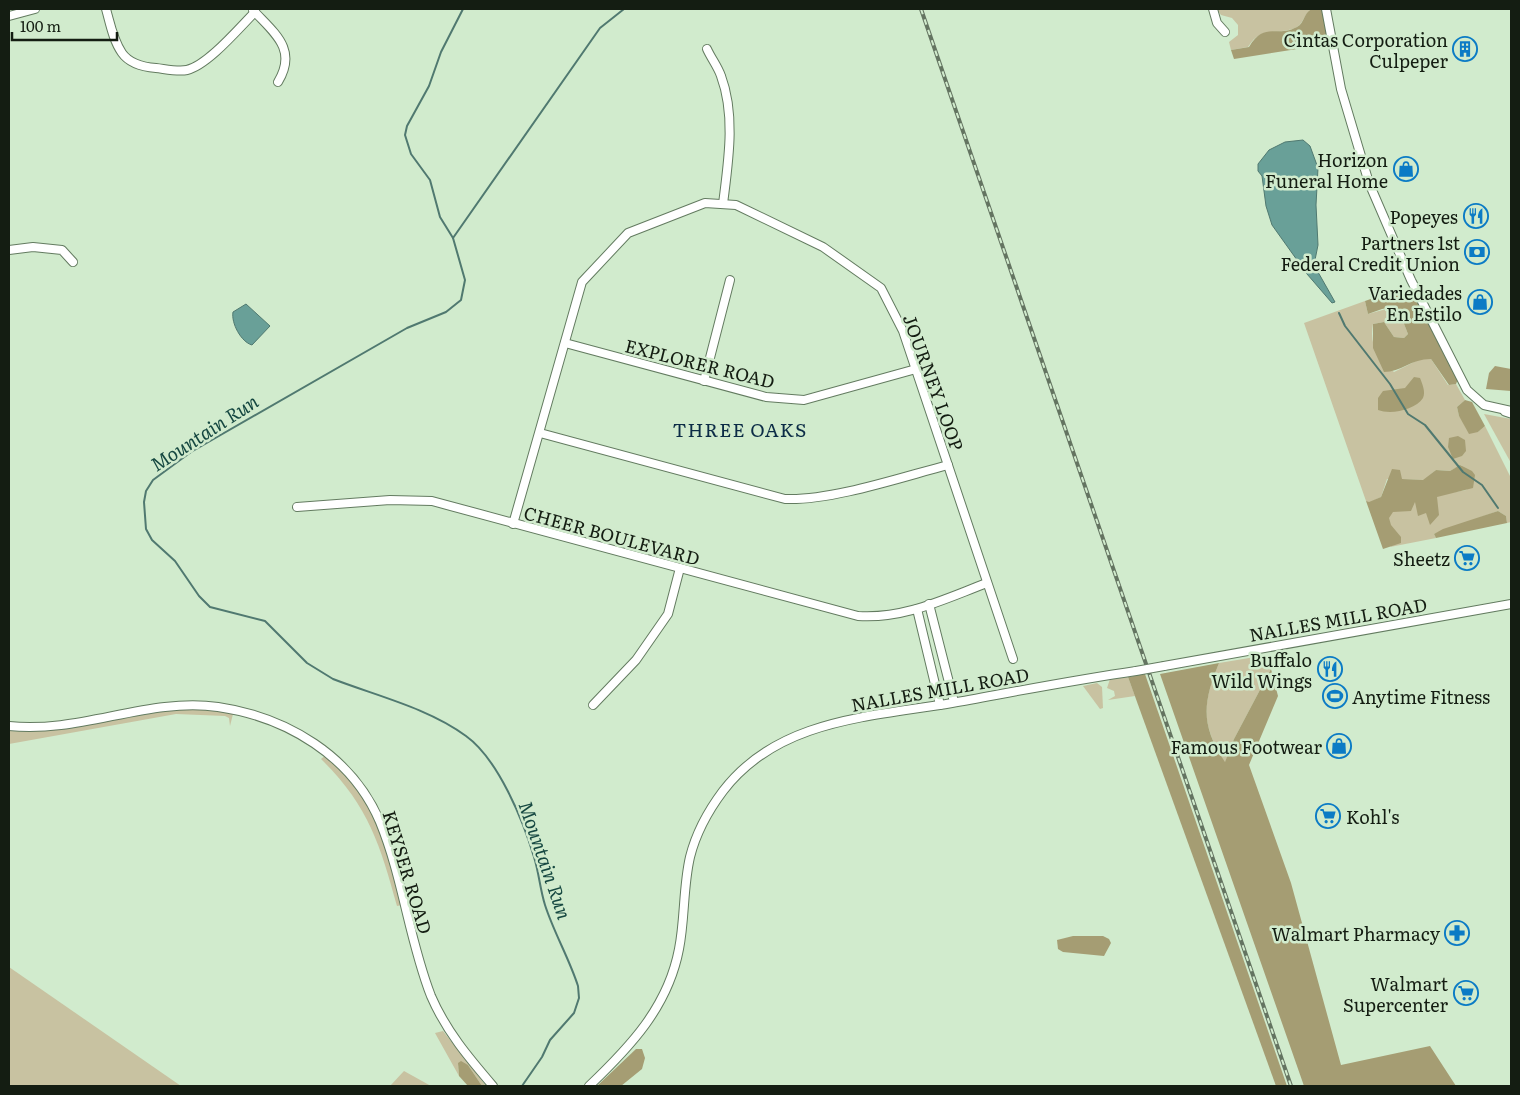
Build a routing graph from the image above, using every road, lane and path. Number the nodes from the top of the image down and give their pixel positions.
1 (35, 9) edge
2 (106, 9) edge
3 (1213, 9) edge
4 (1326, 9) edge
5 (253, 11) edge
6 (9, 16) edge
7 (1225, 32) dead end
8 (706, 49) dead end
9 (278, 82) dead end
10 (724, 204) junction
11 (9, 250) edge
12 (73, 262) dead end
13 (730, 280) dead end
14 (565, 343) junction
15 (916, 369) junction
16 (704, 381) junction
17 (1509, 412) edge
18 (540, 433) junction
19 (948, 465) junction
20 (297, 507) dead end
21 (513, 524) junction
22 (680, 568) junction
23 (987, 583) junction
24 (930, 604) junction
25 (1511, 604) edge
26 (917, 609) junction
27 (1013, 659) dead end
28 (954, 702) junction
29 (593, 705) dead end
30 (940, 705) junction
31 (9, 726) edge
32 (493, 1086) edge
33 (589, 1086) edge

1 - 6 street
2 - 5 street
3 - 7 street
4 - 17 street
5 - 9 street
8 - 10 street
10 - 14 street, JOURNEY LOOP
10 - 15 street, JOURNEY LOOP
11 - 12 street
13 - 16 street
14 - 16 street, EXPLORER ROAD
14 - 18 street, JOURNEY LOOP
15 - 16 street, EXPLORER ROAD
15 - 19 street, JOURNEY LOOP
18 - 19 street
18 - 21 street, JOURNEY LOOP
19 - 23 street, JOURNEY LOOP
20 - 21 street, CHEER BOULEVARD
21 - 22 street, CHEER BOULEVARD
22 - 26 street, CHEER BOULEVARD
22 - 29 street
23 - 24 street, CHEER BOULEVARD
23 - 27 street, JOURNEY LOOP
24 - 26 street, CHEER BOULEVARD
24 - 28 street
25 - 28 street, NALLES MILL ROAD, bridge
26 - 30 street
28 - 30 street, NALLES MILL ROAD
30 - 33 street, NALLES MILL ROAD
31 - 32 street, KEYSER ROAD

